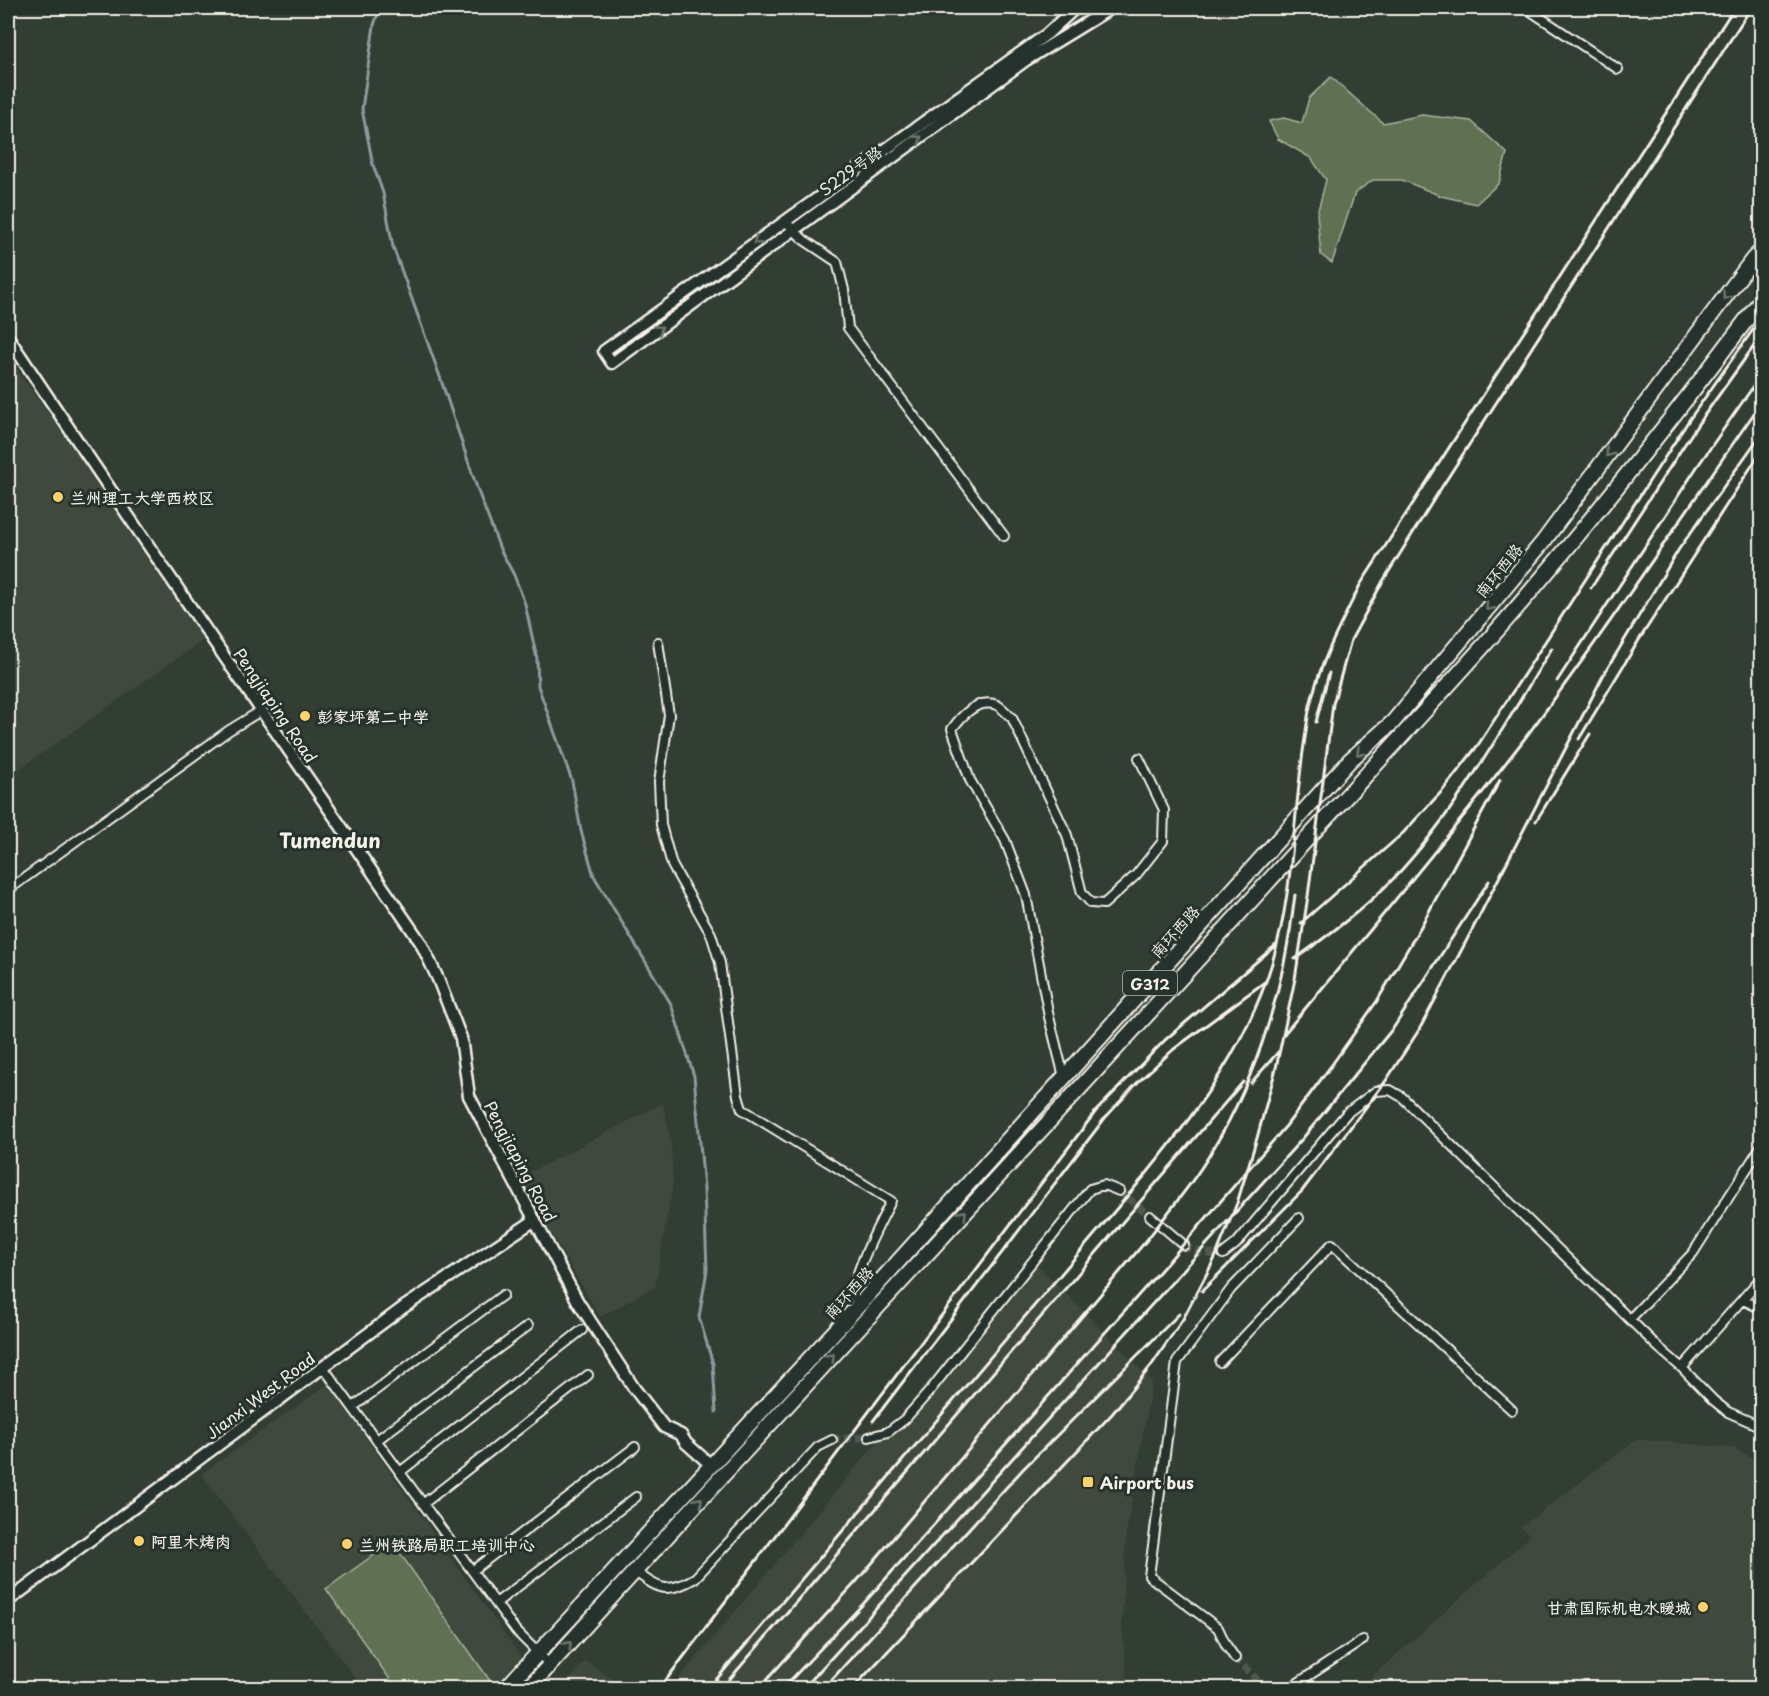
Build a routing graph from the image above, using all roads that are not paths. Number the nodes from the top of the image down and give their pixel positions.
1 (1075, 8) edge
2 (1111, 8) edge
3 (1526, 8) edge
4 (1618, 69) dead end
5 (785, 221) junction
6 (795, 229) junction
7 (1761, 250) edge
8 (1761, 299) edge
9 (8, 337) edge
10 (1004, 536) dead end
11 (658, 642) dead end
12 (262, 710) junction
13 (1140, 758) dead end
14 (8, 890) edge
15 (1064, 1078) junction
16 (1761, 1145) edge
17 (1119, 1191) tunnel mouth
18 (1150, 1216) tunnel mouth
19 (1299, 1218) dead end
20 (535, 1220) junction
21 (1184, 1245) tunnel mouth
22 (1223, 1254) dead end
23 (1761, 1277) edge
24 (503, 1295) dead end
25 (1743, 1300) junction
26 (859, 1305) junction
27 (1761, 1309) edge
28 (1630, 1319) junction
29 (528, 1326) dead end
30 (582, 1330) dead end
31 (1220, 1362) dead end
32 (323, 1367) junction
33 (1682, 1368) junction
34 (588, 1375) dead end
35 (353, 1407) junction
36 (1512, 1410) dead end
37 (1761, 1427) edge
38 (869, 1437) tunnel mouth
39 (377, 1440) junction
40 (832, 1440) tunnel mouth
41 (635, 1447) dead end
42 (712, 1466) junction
43 (400, 1472) junction
44 (636, 1497) dead end
45 (423, 1504) junction
46 (472, 1571) junction
47 (636, 1572) junction
48 (8, 1601) edge
49 (496, 1603) junction
50 (1363, 1640) dead end
51 (539, 1653) junction
52 (1235, 1658) tunnel mouth
53 (550, 1665) junction
54 (507, 1689) edge
55 (529, 1689) edge
56 (1290, 1689) edge

1 - 5 street, S229号路
6 -> 2 street, S229号路
3 - 4 street
5 - 6 street
5 -> 6 street, S229号路
6 - 10 street
7 -> 15 highway, 南环西路 / G312
47 -> 8 highway, 南环西路 / G312
9 - 12 street, Pengjiaping Road
11 - 26 street
12 - 14 street
12 - 20 street, Pengjiaping Road
13 - 15 street
15 - 26 highway, 南环西路 / G312
16 - 28 street
17 - 38 street
18 - 21 street
19 - 52 street
20 - 32 street, Jianxi West Road
20 - 42 street, Pengjiaping Road
22 - 28 street
23 - 25 street
24 - 35 street
25 - 27 street
25 - 33 street
26 - 42 highway, 南环西路 / G312
28 - 33 street
29 - 39 street
30 - 43 street
31 - 36 street
32 - 35 street
32 - 48 street, Jianxi West Road
33 - 37 street
34 - 45 street
35 - 39 street
39 - 43 street
40 - 47 street
41 - 46 street
42 - 51 highway, 南环西路 / G312
43 - 45 street
44 - 49 street
45 - 46 street
46 - 49 street
53 -> 47 highway, 南环西路 / G312
49 - 51 street
50 - 56 street
51 - 53 street
51 - 54 highway, 南环西路 / G312
53 - 55 highway, 南环西路 / G312

